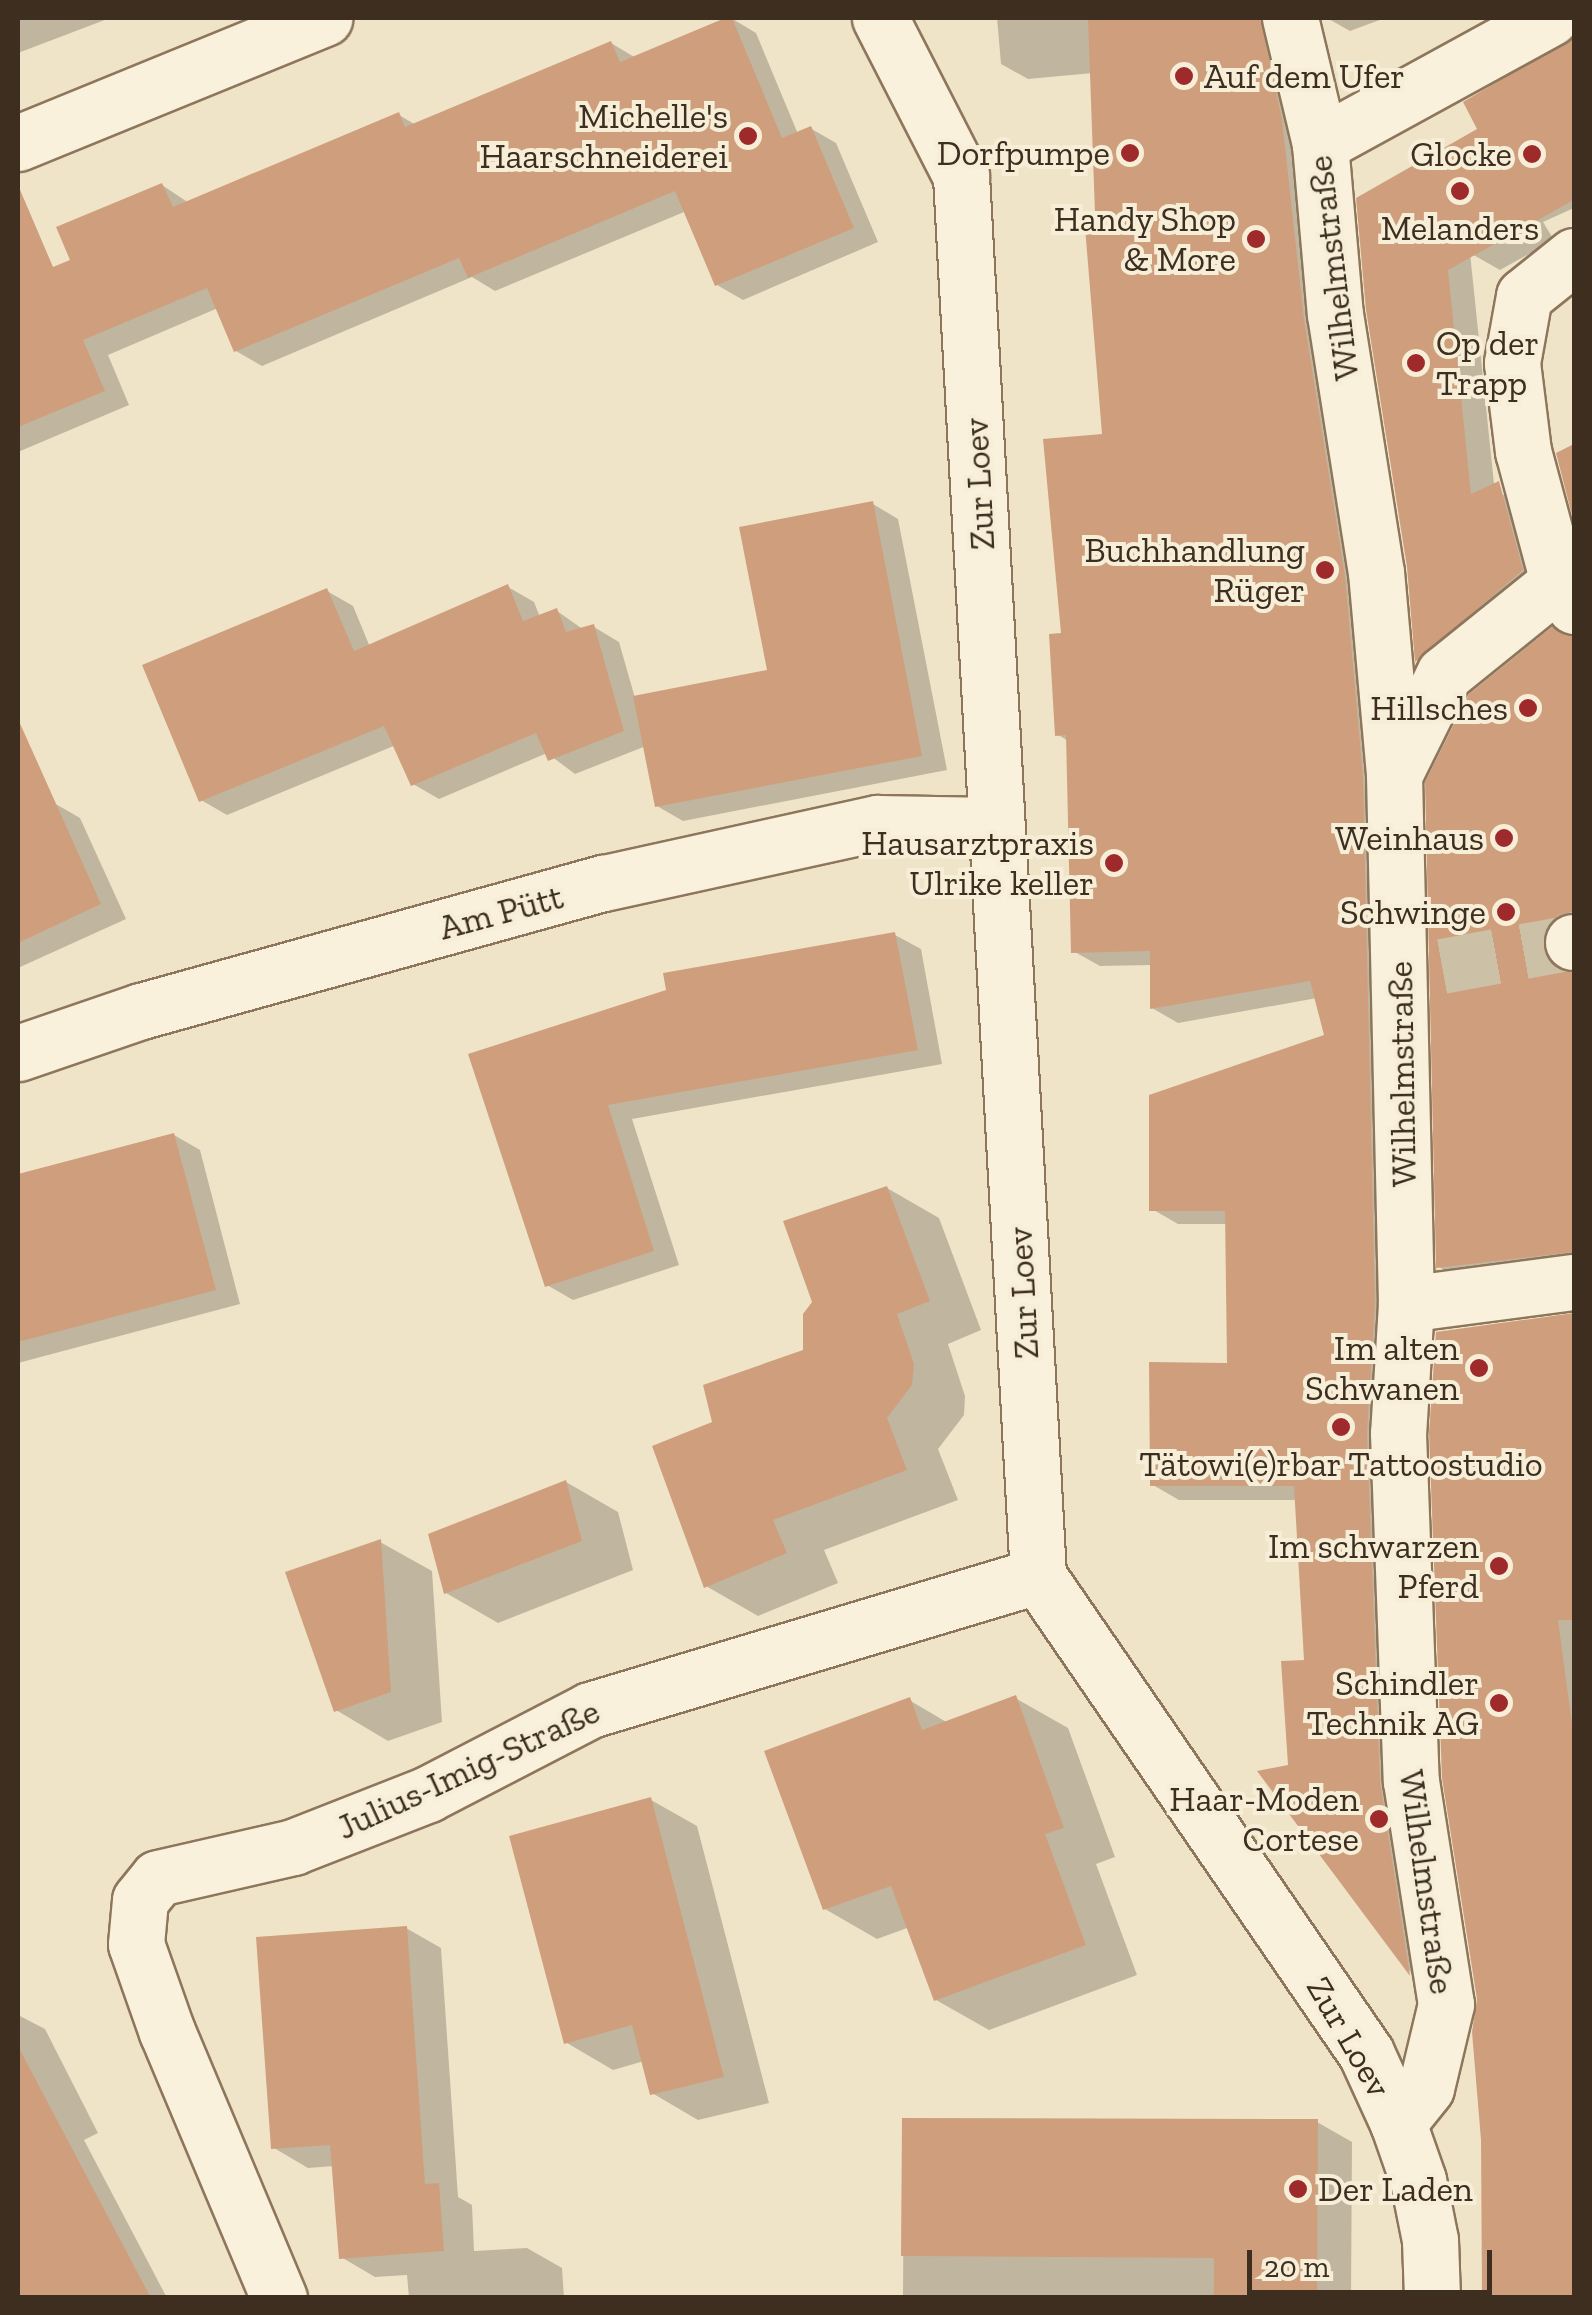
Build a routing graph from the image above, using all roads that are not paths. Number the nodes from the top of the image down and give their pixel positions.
1 (325, 18) edge
2 (880, 18) edge
3 (1290, 18) edge
4 (1550, 18) edge
5 (18, 142) edge
6 (1320, 144) junction
7 (1574, 256) edge
8 (1566, 594) edge
9 (1394, 774) junction
10 (994, 825) junction
11 (18, 1053) edge
12 (1574, 1282) edge
13 (1406, 1304) junction
14 (1038, 1576) junction
15 (1398, 2124) junction
16 (278, 2298) edge
17 (1432, 2298) edge

1 - 5 street
2 - 10 street, Zur Loev
3 - 6 street, Wilhelmstraße
4 - 6 street
6 - 9 street, Wilhelmstraße
7 - 8 street
8 - 9 street
9 - 13 street, Wilhelmstraße
10 - 11 street, Am Pütt
10 - 14 street, Zur Loev
12 - 13 street
13 - 15 street, Wilhelmstraße
14 - 15 street, Zur Loev
14 - 16 street, Julius-Imig-Straße
15 - 17 street, Zur Loev

